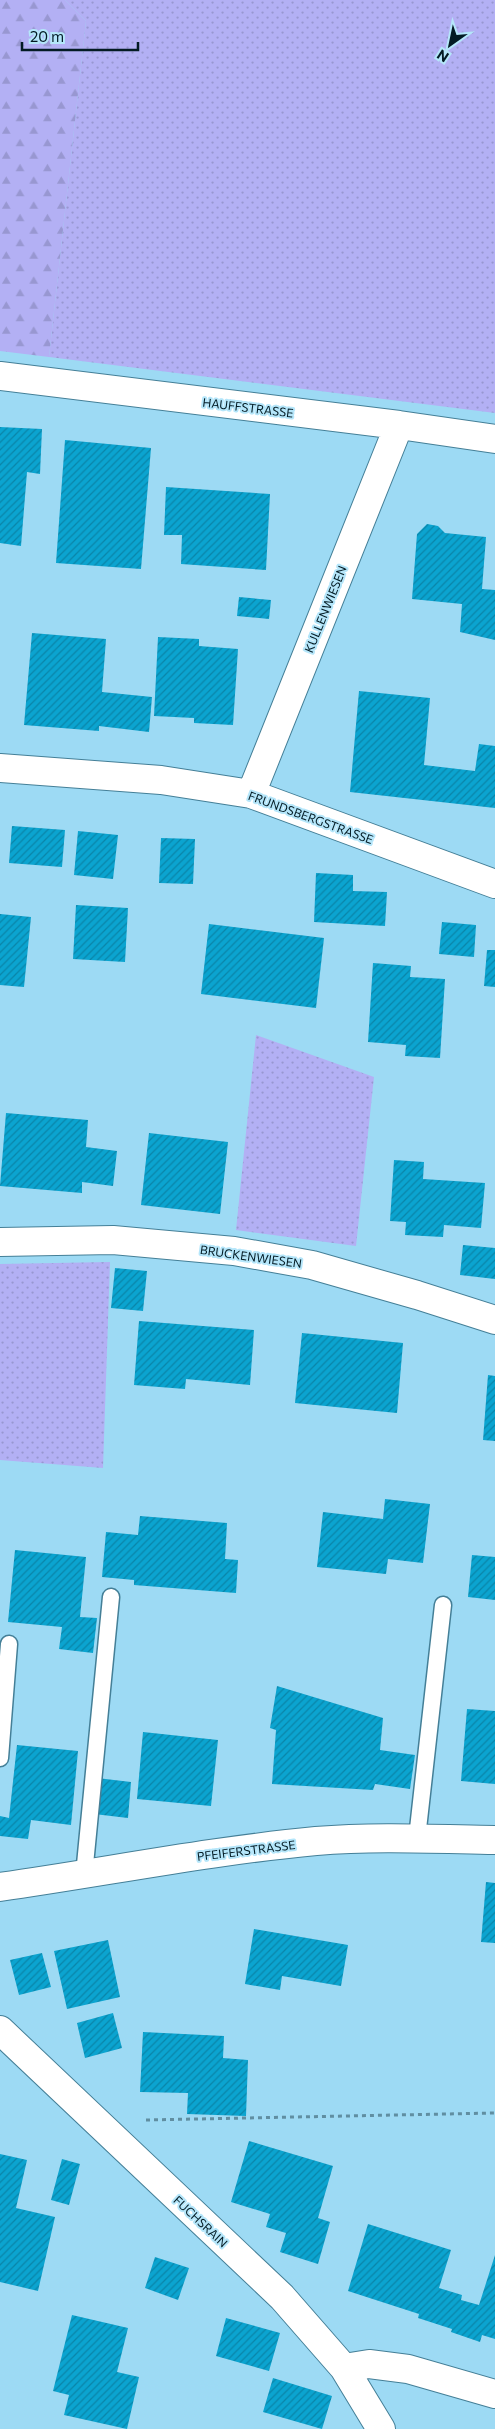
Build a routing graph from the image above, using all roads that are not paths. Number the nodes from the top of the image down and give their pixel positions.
1 (0, 376) edge
2 (399, 425) junction
3 (495, 439) edge
4 (0, 768) edge
5 (251, 794) junction
6 (495, 884) edge
7 (0, 1242) edge
8 (495, 1320) edge
9 (111, 1597) dead end
10 (443, 1605) dead end
11 (9, 1644) dead end
12 (0, 1758) edge
13 (417, 1838) junction
14 (495, 1840) edge
15 (84, 1875) junction
16 (0, 1887) edge
17 (0, 2030) edge
18 (344, 2368) junction
19 (495, 2394) edge
20 (381, 2429) edge

1 - 2 street, HAUFFSTRASSE
2 - 3 street, HAUFFSTRASSE
2 - 5 street, KULLENWIESEN
4 - 5 street, FRUNDSBERGSTRASSE
5 - 6 street, FRUNDSBERGSTRASSE
7 - 8 street, BRUCKENWIESEN
9 - 15 lane
10 - 13 lane
11 - 12 lane
13 - 14 street, PFEIFERSTRASSE
13 - 15 street, PFEIFERSTRASSE
15 - 16 street, PFEIFERSTRASSE
17 - 18 street, FUCHSRAIN
18 - 19 street
18 - 20 street, FUCHSRAIN

